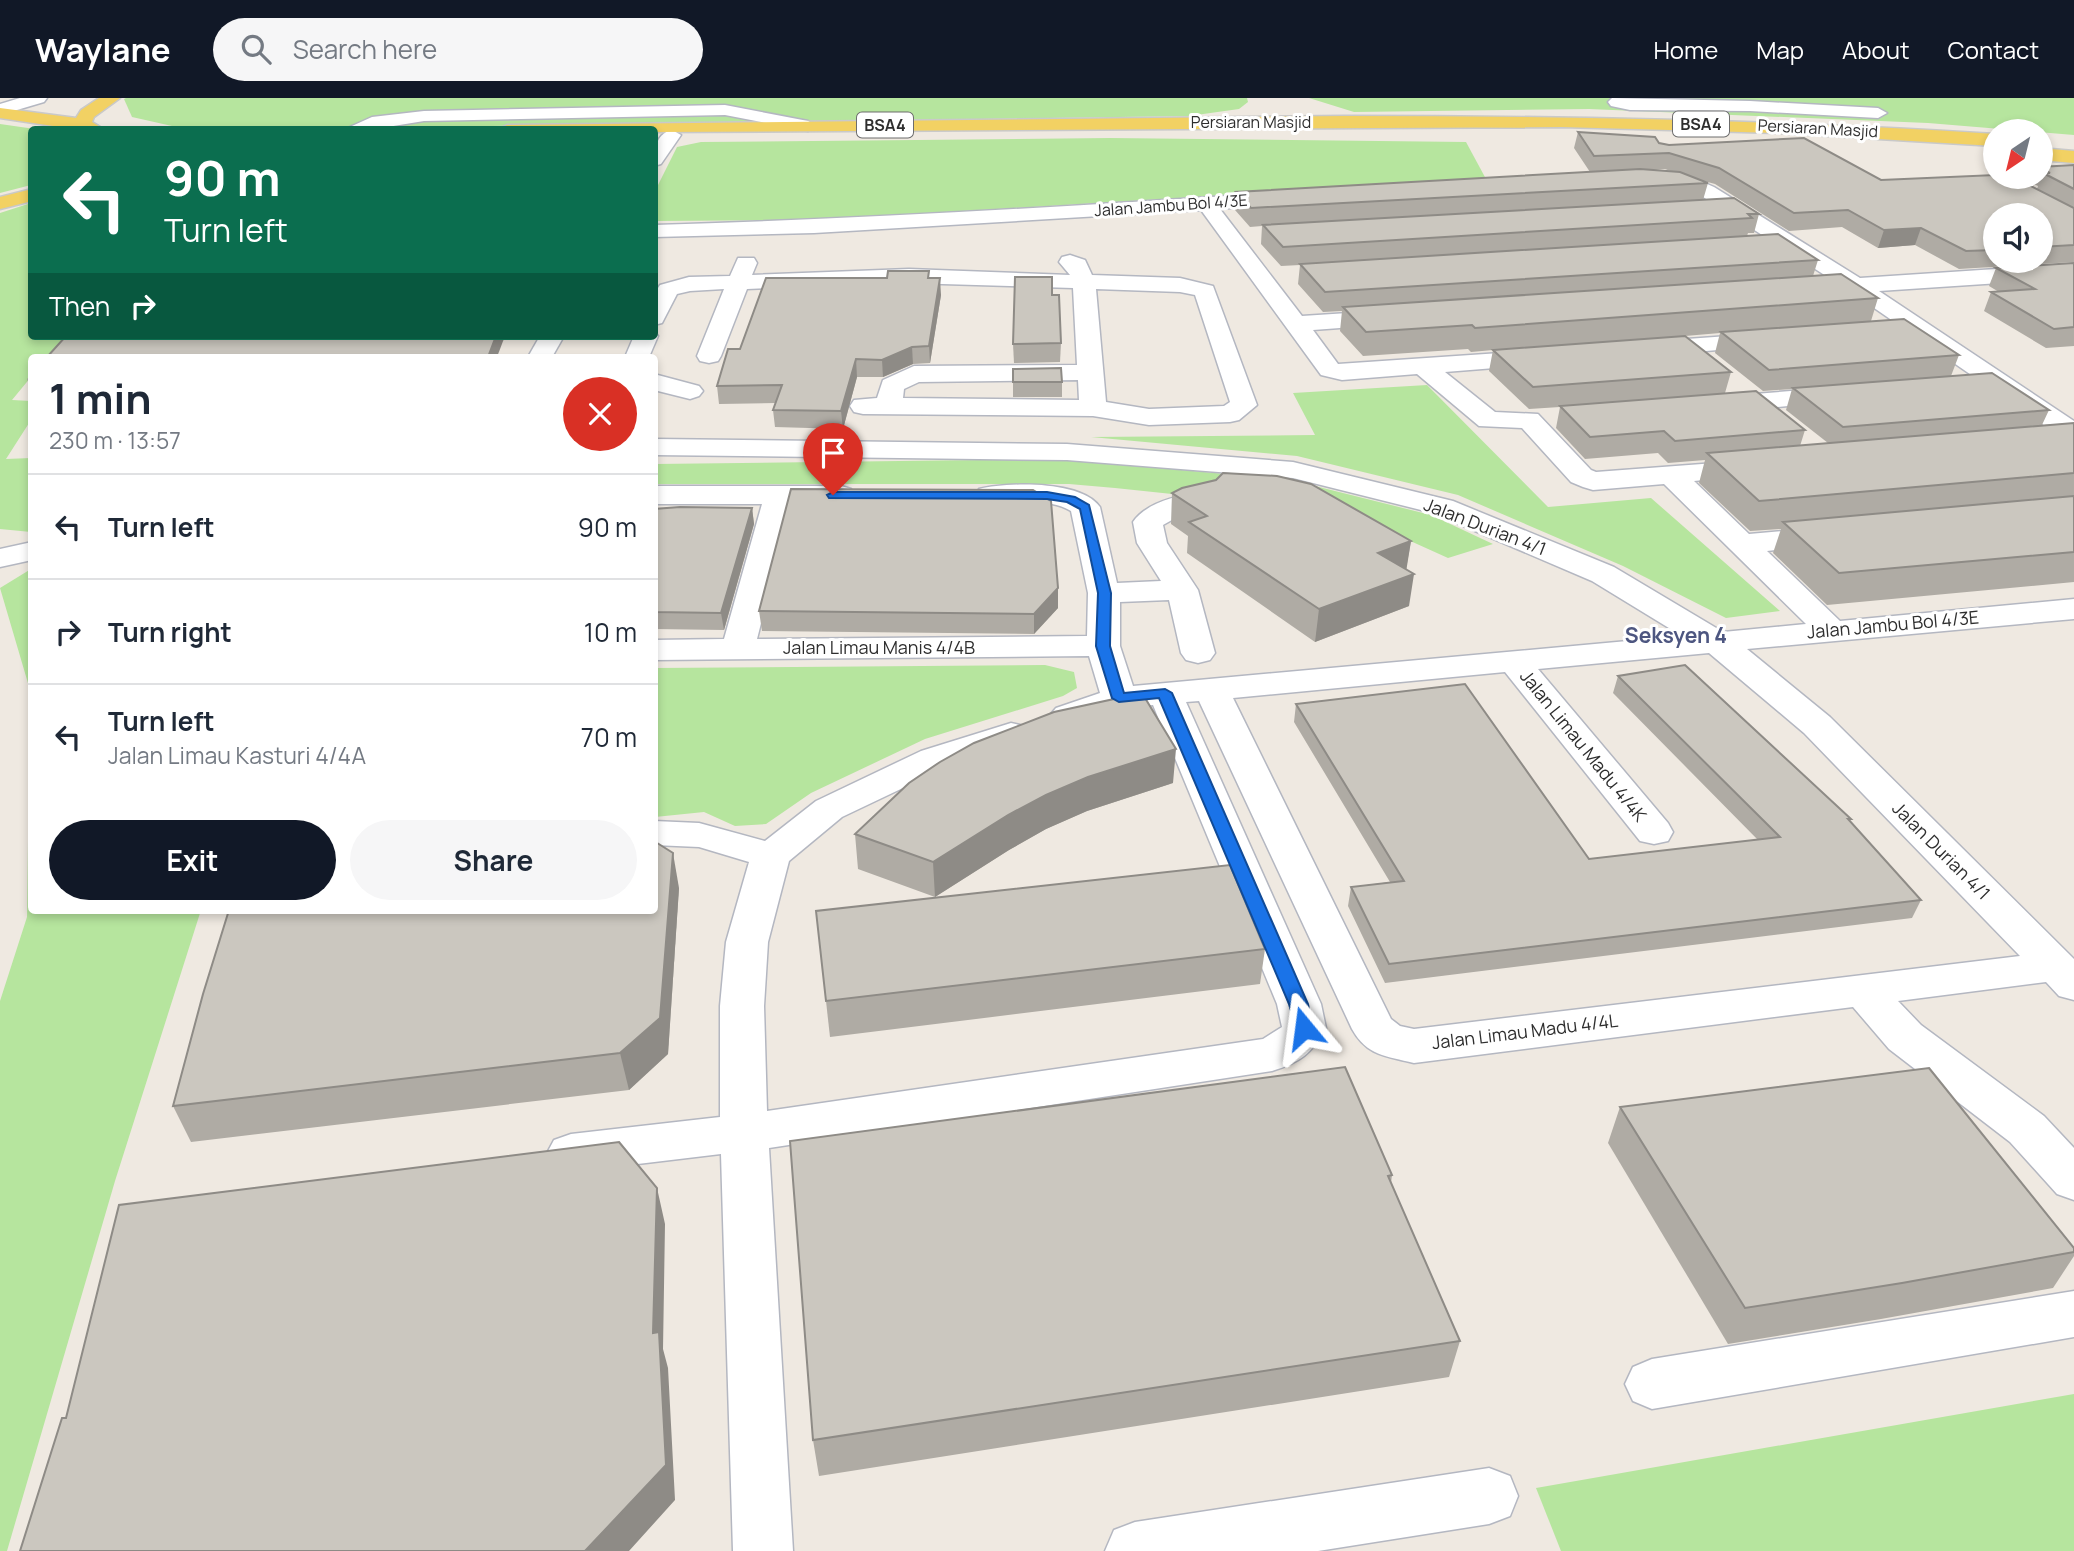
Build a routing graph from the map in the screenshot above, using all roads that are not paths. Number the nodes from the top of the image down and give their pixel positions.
1 (38, 98) edge
2 (111, 98) edge
3 (1638, 104) dead end
4 (1753, 110) junction
5 (0, 111) edge
6 (1878, 113) dead end
7 (1285, 115) junction
8 (1184, 122) junction
9 (1670, 123) junction
10 (83, 126) edge
11 (89, 126) edge
12 (362, 126) edge
13 (808, 126) junction
14 (1265, 126) junction
15 (658, 128) edge
16 (1848, 129) junction
17 (663, 135) edge
18 (1983, 139) edge
19 (2053, 144) edge
20 (2074, 146) edge
21 (1983, 149) edge
22 (2053, 155) edge
23 (2074, 157) edge
24 (1636, 177) edge
25 (28, 196) edge
26 (1301, 197) edge
27 (1205, 202) junction
28 (1, 204) edge
29 (1735, 208) junction
30 (1694, 211) edge
31 (918, 222) junction
32 (658, 230) edge
33 (1258, 235) edge
34 (1230, 237) junction
35 (1789, 243) junction
36 (1749, 246) edge
37 (914, 248) dead end
38 (2074, 271) edge
39 (743, 272) junction
40 (1287, 275) edge
41 (909, 276) junction
42 (1260, 276) junction
43 (1084, 282) junction
44 (1855, 285) junction
45 (1814, 288) edge
46 (658, 310) edge
47 (1419, 316) edge
48 (1296, 324) junction
49 (1919, 328) junction
50 (1878, 331) edge
51 (1796, 338) edge
52 (1686, 346) junction
53 (1622, 351) edge
54 (1569, 355) edge
55 (709, 356) dead end
56 (1423, 366) junction
57 (1090, 372) junction
58 (658, 383) edge
59 (2000, 383) junction
60 (1959, 386) edge
61 (690, 391) dead end
62 (1864, 393) edge
63 (1756, 402) junction
64 (863, 406) dead end
65 (889, 406) junction
66 (1689, 407) edge
67 (1093, 408) junction
68 (1555, 418) dead end
69 (1529, 420) junction
70 (1787, 428) edge
71 (2074, 433) edge
72 (658, 447) edge
73 (1777, 466) edge
74 (1672, 476) junction
75 (658, 495) edge
76 (779, 495) junction
77 (873, 495) edge
78 (967, 495) edge
79 (1203, 502) edge
80 (1853, 534) edge
81 (1743, 544) junction
82 (28, 552) edge
83 (0, 558) edge
84 (1182, 590) junction
85 (1104, 593) junction
86 (2074, 608) edge
87 (1833, 632) junction
88 (1713, 640) junction
89 (1103, 646) junction
90 (738, 649) junction
91 (658, 650) edge
92 (1513, 660) junction
93 (1204, 671) junction
94 (1165, 693) junction
95 (1119, 698) junction
96 (658, 832) edge
97 (1654, 832) dead end
98 (771, 856) junction
99 (2065, 976) edge
100 (1863, 990) junction
101 (744, 1133) junction
102 (536, 1157) edge
103 (2073, 1178) edge
104 (2074, 1314) edge
105 (1652, 1384) dead end
106 (1489, 1496) dead end
107 (763, 1551) edge
108 (1135, 1551) edge

1 - 5 street
2 - 11 main road
3 - 4 street
4 - 6 street
4 - 9 street
4 - 16 street
5 - 10 main road
7 - 9 main road, Persiaran Masjid / BSA4
7 - 14 main road, Persiaran Masjid / BSA4
7 - 21 main road, Persiaran Masjid / BSA4
8 - 13 main road, Persiaran Masjid / BSA4
8 - 14 main road, Persiaran Masjid / BSA4
8 - 14 main road
9 - 16 main road, Persiaran Masjid / BSA4
12 - 13 street
13 - 15 main road, Persiaran Masjid / BSA4
14 - 17 main road, Persiaran Masjid / BSA4
16 - 18 main road, Persiaran Masjid / BSA4
19 - 20 main road
22 - 23 main road
24 - 29 street
25 - 28 main road
26 - 27 street, Jalan Jambu Bol 4/3E
27 - 31 street, Jalan Jambu Bol 4/3E
27 - 34 street
29 - 30 street
29 - 35 street
31 - 32 street, Jalan Jambu Bol 4/3E
31 - 37 street
33 - 34 street
34 - 42 street
35 - 36 street
35 - 44 street
38 - 44 street
39 - 41 street
39 - 46 street
39 - 55 street
40 - 42 street
41 - 43 street
41 - 43 street
42 - 48 street
43 - 57 street
43 - 67 street
44 - 45 street
44 - 49 street
47 - 48 street
48 - 56 street
49 - 50 street
49 - 59 street
51 - 52 street
52 - 53 street
52 - 63 street
54 - 56 street
56 - 69 street
57 - 65 street
57 - 67 street
58 - 61 street
59 - 60 street
59 - 71 street
62 - 63 street
63 - 66 street
63 - 70 street
64 - 65 street
65 - 67 street
68 - 69 street
69 - 74 street
72 - 88 street, Jalan Durian 4/1
73 - 74 street
74 - 81 street
75 - 76 street
76 - 77 street
76 - 90 street
78 - 85 street
79 - 84 street, Jalan Limau Madu 4/4L
80 - 81 street
81 - 87 street
82 - 83 street
84 - 85 street
84 - 93 street, Jalan Limau Madu 4/4L
85 - 89 street
86 - 87 street, Jalan Jambu Bol 4/3E
87 - 88 street, Jalan Jambu Bol 4/3E
88 - 92 street, Jalan Jambu Bol 4/3E
88 - 99 street, Jalan Durian 4/1
89 - 90 street, Jalan Limau Manis 4/4B
89 - 95 street
90 - 91 street, Jalan Limau Manis 4/4B
92 - 93 street, Jalan Jambu Bol 4/3E
92 - 97 street, Jalan Limau Madu 4/4K
93 - 94 street, Jalan Jambu Bol 4/3E
93 - 100 street, Jalan Limau Madu 4/4L
94 - 95 street, Jalan Jambu Bol 4/3E
94 - 101 street
95 - 98 street, Jalan Jambu Bol 4/3E
96 - 98 street
98 - 101 street
99 - 100 street, Jalan Limau Madu 4/4L
100 - 103 street
101 - 102 street
101 - 107 street
104 - 105 street
106 - 108 street

